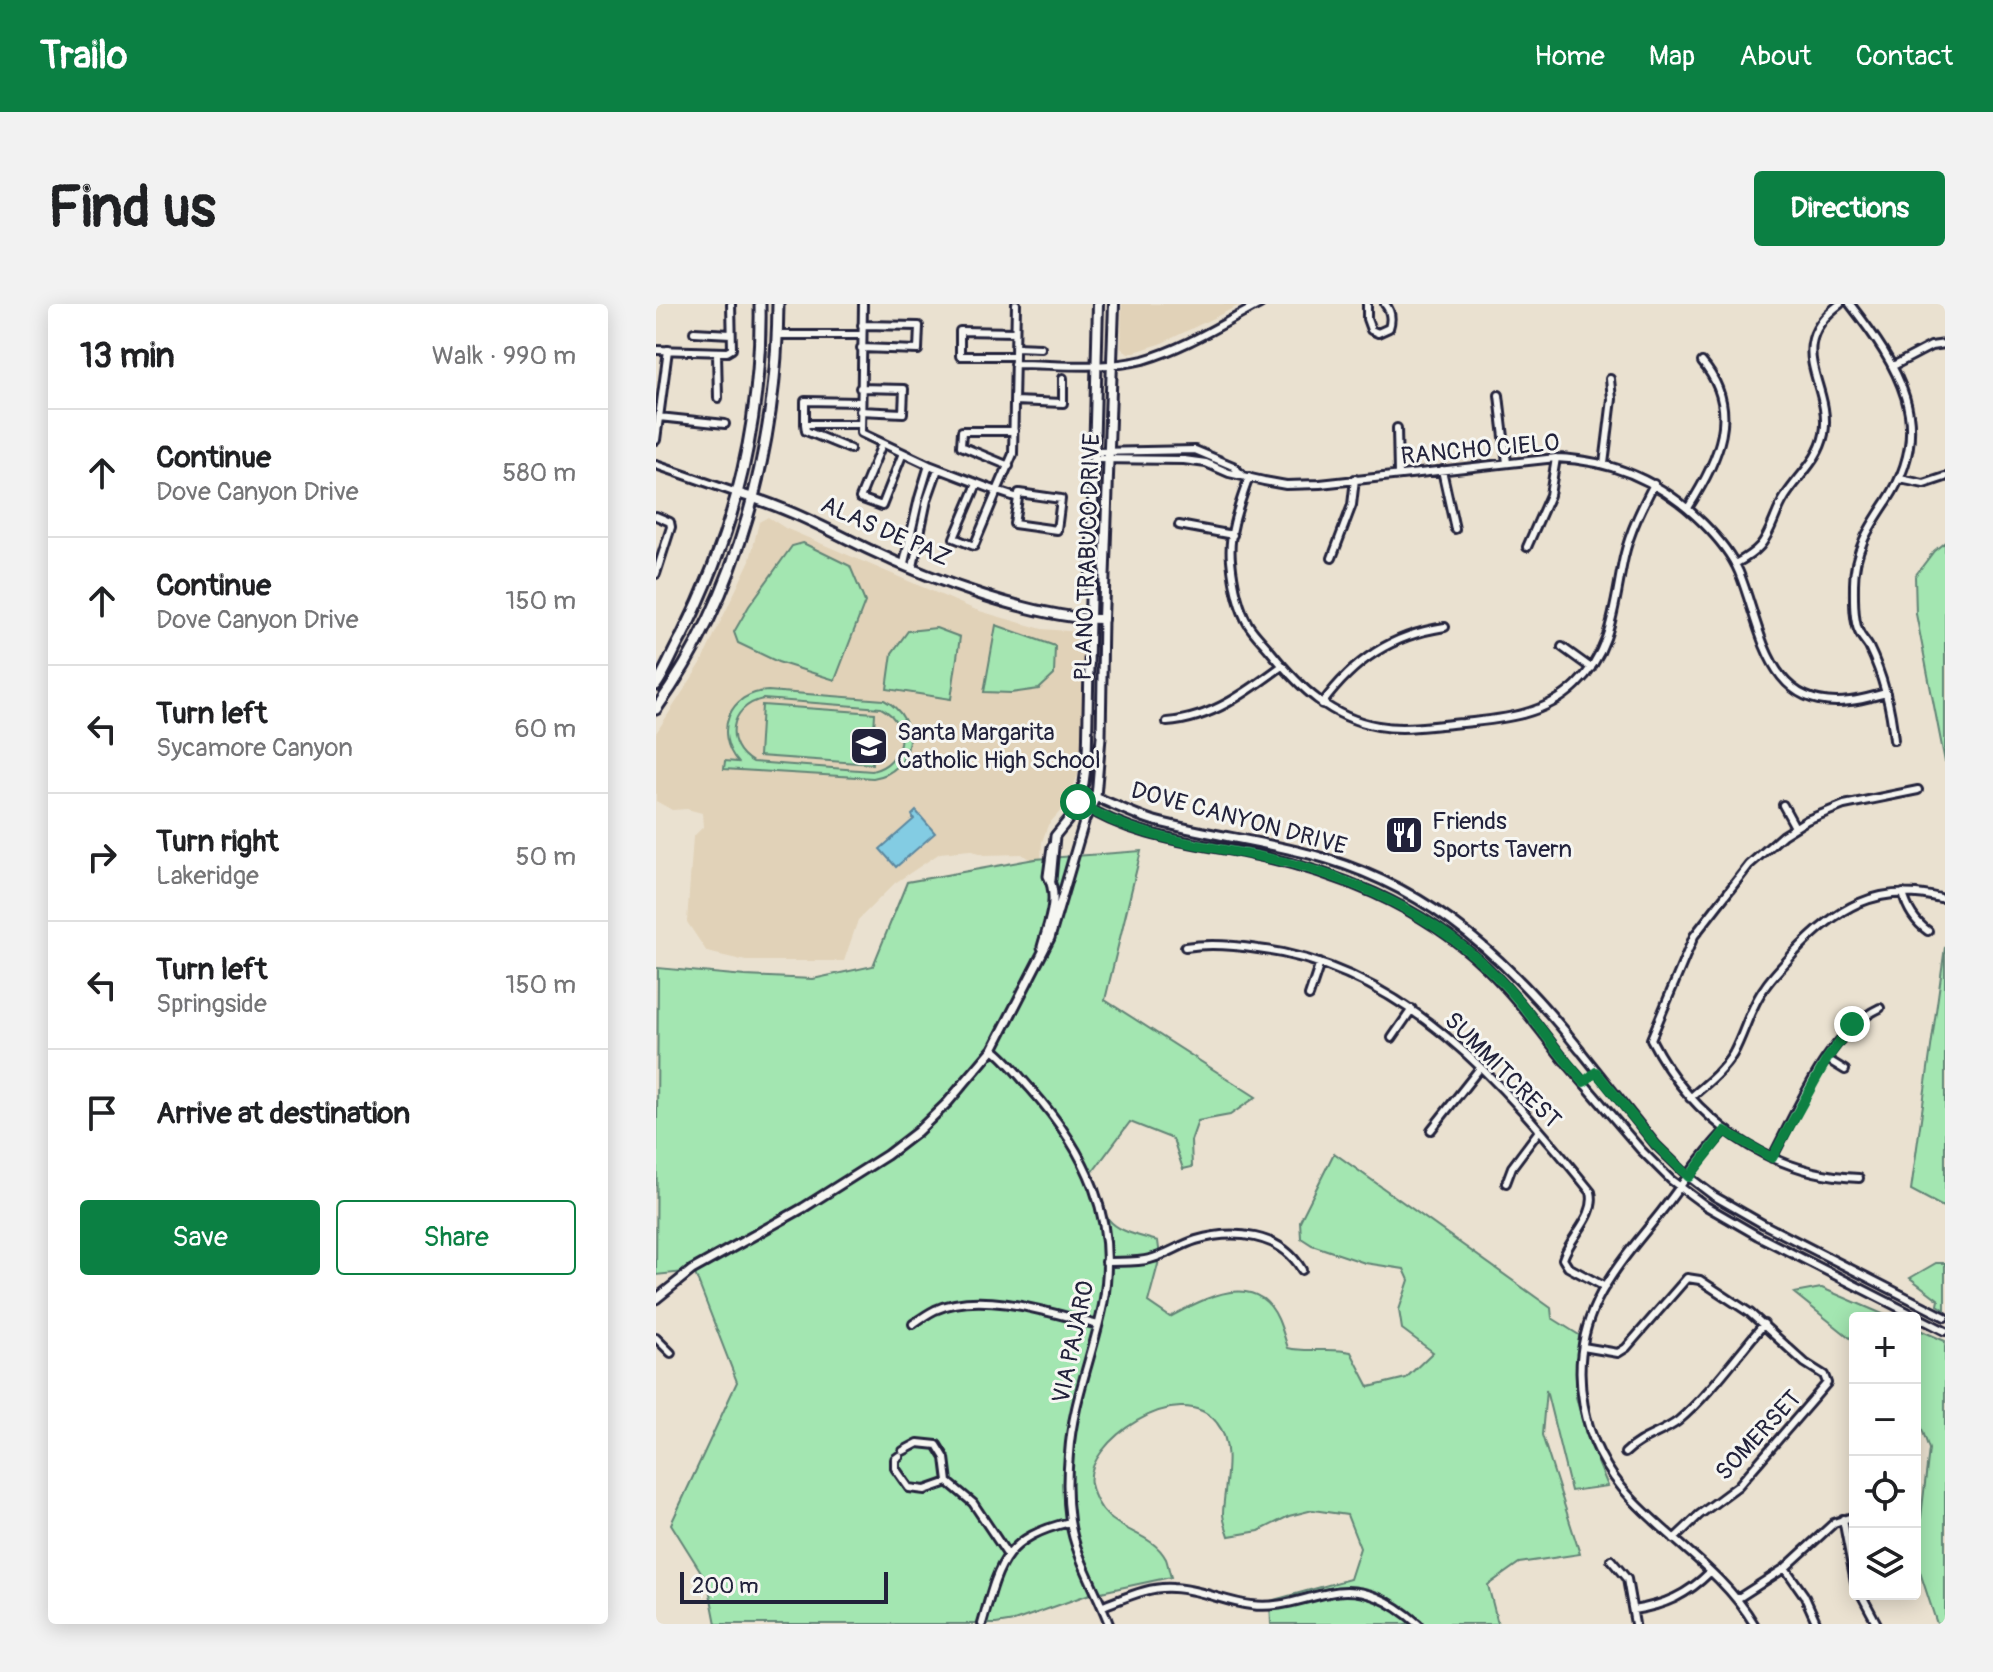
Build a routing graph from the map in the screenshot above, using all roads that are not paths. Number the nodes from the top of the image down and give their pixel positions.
1 (731, 304) edge
2 (760, 304) edge
3 (778, 304) edge
4 (863, 304) edge
5 (1016, 304) edge
6 (1098, 304) edge
7 (1114, 304) edge
8 (1260, 304) edge
9 (1367, 304) edge
10 (1385, 304) edge
11 (1840, 304) edge
12 (1850, 304) edge
13 (862, 325) junction
14 (694, 332) dead end
15 (1015, 332) junction
16 (731, 334) junction
17 (778, 335) junction
18 (862, 335) junction
19 (1945, 344) edge
20 (1015, 347) junction
21 (861, 348) junction
22 (1041, 348) dead end
23 (656, 350) edge
24 (668, 350) junction
25 (717, 353) junction
26 (1014, 360) junction
27 (1702, 362) dead end
28 (1097, 364) junction
29 (1111, 364) junction
30 (1893, 366) junction
31 (1063, 378) dead end
32 (1610, 379) dead end
33 (860, 388) junction
34 (1499, 395) dead end
35 (718, 398) dead end
36 (658, 400) edge
37 (1014, 401) junction
38 (860, 402) junction
39 (860, 411) junction
40 (659, 417) junction
41 (725, 424) dead end
42 (805, 424) junction
43 (860, 424) junction
44 (1397, 428) dead end
45 (1014, 431) junction
46 (656, 440) edge
47 (882, 444) junction
48 (850, 449) dead end
49 (1185, 449) junction
50 (903, 453) junction
51 (1207, 453) junction
52 (1096, 455) junction
53 (1110, 455) junction
54 (1556, 458) junction
55 (1184, 460) junction
56 (1206, 463) junction
57 (1507, 463) junction
58 (1604, 464) junction
59 (656, 465) edge
60 (929, 465) junction
61 (1009, 466) junction
62 (938, 469) junction
63 (1442, 470) junction
64 (1398, 474) junction
65 (1246, 476) junction
66 (1945, 477) edge
67 (1355, 479) junction
68 (1900, 479) junction
69 (977, 484) junction
70 (1654, 484) junction
71 (997, 491) junction
72 (737, 493) junction
73 (752, 497) junction
74 (1018, 498) junction
75 (1688, 508) junction
76 (656, 516) edge
77 (1179, 525) dead end
78 (1455, 529) dead end
79 (1233, 535) junction
80 (1527, 547) dead end
81 (1332, 558) dead end
82 (1735, 564) junction
83 (909, 565) junction
84 (656, 574) edge
85 (1090, 619) junction
86 (1103, 619) junction
87 (1445, 627) dead end
88 (1562, 647) dead end
89 (1282, 666) junction
90 (660, 668) edge
91 (1591, 668) junction
92 (656, 685) edge
93 (1886, 693) junction
94 (1322, 704) junction
95 (656, 709) edge
96 (1167, 722) dead end
97 (1894, 740) dead end
98 (1918, 790) dead end
99 (1081, 792) junction
100 (1096, 797) junction
101 (1078, 802) junction
102 (1783, 805) dead end
103 (1090, 810) junction
104 (1795, 827) junction
105 (1903, 893) junction
106 (1940, 898) dead end
107 (1928, 931) dead end
108 (1185, 947) dead end
109 (1040, 953) junction
110 (1320, 963) junction
111 (1309, 996) dead end
112 (1880, 1008) dead end
113 (1412, 1009) junction
114 (1392, 1038) dead end
115 (993, 1049) junction
116 (1580, 1050) joint
117 (1827, 1059) junction
118 (1564, 1060) joint
119 (1480, 1068) junction
120 (1845, 1070) dead end
121 (1596, 1072) junction
122 (1584, 1082) junction
123 (1690, 1098) junction
124 (1431, 1130) dead end
125 (1539, 1131) junction
126 (1725, 1131) junction
127 (1772, 1158) junction
128 (1689, 1177) junction
129 (1859, 1178) dead end
130 (1506, 1183) dead end
131 (1680, 1187) junction
132 (1106, 1262) junction
133 (1302, 1270) dead end
134 (1605, 1287) junction
135 (656, 1299) edge
136 (1945, 1317) edge
137 (913, 1324) dead end
138 (1764, 1324) junction
139 (1098, 1325) junction
140 (1945, 1331) edge
141 (656, 1338) edge
142 (1583, 1347) junction
143 (671, 1353) dead end
144 (1625, 1453) dead end
145 (948, 1482) junction
146 (1849, 1518) edge
147 (1843, 1519) junction
148 (1070, 1522) junction
149 (1674, 1539) junction
150 (1849, 1550) edge
151 (1007, 1554) junction
152 (1611, 1560) dead end
153 (1785, 1568) junction
154 (1710, 1572) junction
155 (1737, 1599) junction
156 (1864, 1600) edge
157 (1103, 1606) junction
158 (1633, 1610) junction
159 (982, 1624) edge
160 (1109, 1624) edge
161 (1418, 1624) edge
162 (1635, 1624) edge
163 (1754, 1624) edge
164 (1817, 1624) edge
165 (1877, 1624) edge

1 - 16 street
2 - 72 main road
3 - 17 main road
4 - 13 street
5 - 15 street
6 - 28 main road, PLANO TRABUCO DRIVE
7 - 29 main road, PLANO TRABUCO DRIVE
8 - 29 street
9 - 10 street
11 - 82 street
12 - 30 street
13 - 18 street
13 - 21 street
14 - 16 street
15 - 20 street
15 - 26 street
16 - 25 street
17 - 18 street
17 - 73 main road
18 - 21 street
19 - 30 street
20 - 22 street
20 - 26 street
21 - 33 street
23 - 24 street
24 - 25 street
24 - 36 street
25 - 35 street
26 - 28 street
26 - 37 street
27 - 75 street
28 - 29 street
28 - 52 main road, PLANO TRABUCO DRIVE
29 - 53 main road, PLANO TRABUCO DRIVE
30 - 68 street
31 - 37 street
32 - 58 street
33 - 38 street
33 - 39 street
34 - 57 street
36 - 40 street
37 - 45 street
38 - 39 street
38 - 42 street
39 - 43 street
40 - 41 street
40 - 46 street
42 - 43 street
42 - 48 street
43 - 47 street
44 - 64 street
45 - 61 street
45 - 61 street
47 - 50 street
47 - 50 street
49 - 51 street, RANCHO CIELO
49 - 53 street, RANCHO CIELO
49 - 55 street
50 - 60 street
51 - 56 street
51 - 65 street, RANCHO CIELO
52 - 53 street, RANCHO CIELO
52 - 85 main road, PLANO TRABUCO DRIVE
53 - 55 street, RANCHO CIELO
53 - 86 main road, PLANO TRABUCO DRIVE
54 - 57 street, RANCHO CIELO
54 - 58 street, RANCHO CIELO
54 - 80 street
55 - 56 street, RANCHO CIELO
56 - 65 street, RANCHO CIELO
57 - 63 street, RANCHO CIELO
58 - 70 street, RANCHO CIELO
59 - 72 street, ALAS DE PAZ
60 - 62 street
60 - 83 street
61 - 71 street
62 - 69 street
62 - 83 street
63 - 64 street, RANCHO CIELO
63 - 78 street
64 - 67 street, RANCHO CIELO
65 - 67 street, RANCHO CIELO
65 - 79 street
66 - 68 street
67 - 81 street
68 - 93 street
69 - 71 street
69 - 71 street
70 - 75 street, RANCHO CIELO
70 - 91 street
71 - 74 street
72 - 73 main road, ALAS DE PAZ
72 - 90 main road
73 - 83 main road, ALAS DE PAZ
73 - 95 main road
74 - 74 street
75 - 82 street, RANCHO CIELO
76 - 84 street
77 - 79 street
79 - 89 street
82 - 93 street, RANCHO CIELO
83 - 85 main road, ALAS DE PAZ
85 - 86 main road, ALAS DE PAZ
85 - 99 street, PLANO TRABUCO DRIVE
86 - 100 street, PLANO TRABUCO DRIVE
87 - 94 street
88 - 91 street
89 - 94 street
89 - 96 street
90 - 92 main road
91 - 94 street
93 - 97 street
98 - 104 street
99 - 100 street, DOVE CANYON DRIVE
99 - 101 street, PLANO TRABUCO DRIVE
100 - 103 street, PLANO TRABUCO DRIVE
100 - 116 street, DOVE CANYON DRIVE
101 - 103 street, DOVE CANYON DRIVE
101 - 109 street, PLANO TRABUCO DRIVE
102 - 104 street
103 - 109 street, PLANO TRABUCO DRIVE
103 - 118 street, DOVE CANYON DRIVE
104 - 123 street
105 - 106 street
105 - 107 street
105 - 123 street
108 - 110 street, SUMMITCREST
109 - 115 street
110 - 111 street
110 - 113 street, SUMMITCREST
112 - 117 street
113 - 114 street
113 - 119 street, SUMMITCREST
115 - 132 street, VIA PAJARO
115 - 135 street
116 - 121 street, DOVE CANYON DRIVE
117 - 120 street
117 - 127 street
118 - 122 street, DOVE CANYON DRIVE
119 - 124 street
119 - 125 street, SUMMITCREST
121 - 122 street
121 - 128 street, DOVE CANYON DRIVE
122 - 131 street, DOVE CANYON DRIVE
123 - 126 street
125 - 130 street
125 - 134 street, SUMMITCREST
126 - 127 street
126 - 128 street
127 - 129 street
128 - 131 street
128 - 136 street, DOVE CANYON DRIVE
131 - 134 street
131 - 140 street, DOVE CANYON DRIVE
132 - 133 street
132 - 139 street, VIA PAJARO
134 - 142 street
137 - 139 street
138 - 142 street
138 - 144 street
138 - 149 street, SOMERSET
139 - 148 street, VIA PAJARO
141 - 143 street
142 - 149 street
145 - 145 street
145 - 151 street
146 - 147 street
147 - 150 street
147 - 153 street
148 - 151 street
148 - 157 street, VIA PAJARO
149 - 154 street
151 - 159 street
152 - 158 street
153 - 155 street
153 - 164 street
154 - 155 street
154 - 158 street
155 - 163 street
156 - 165 street
157 - 160 street, VIA PAJARO
157 - 161 street
158 - 162 street

